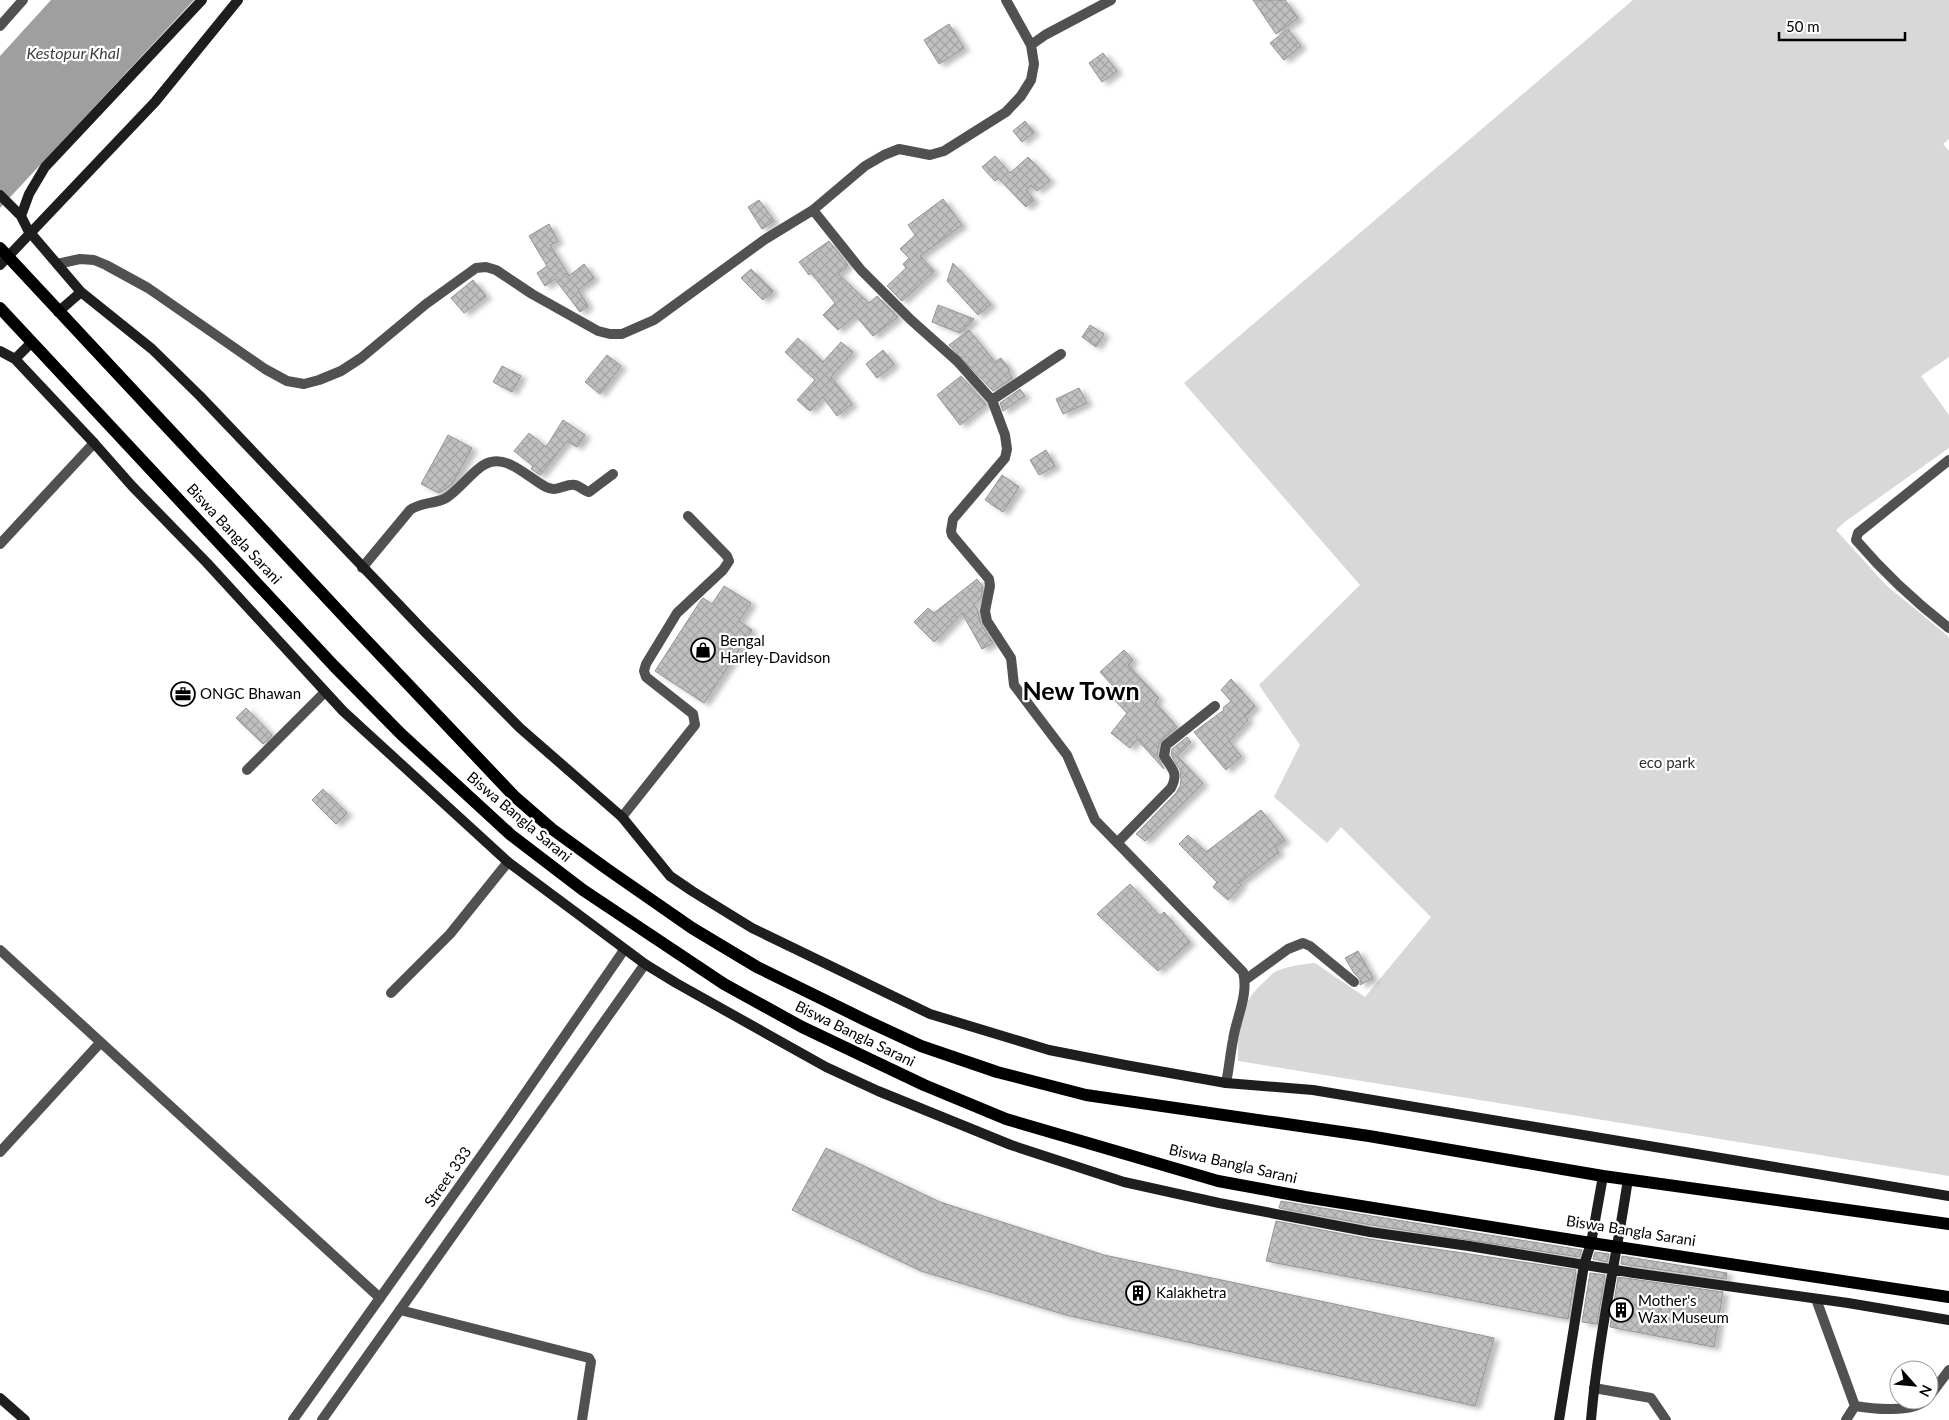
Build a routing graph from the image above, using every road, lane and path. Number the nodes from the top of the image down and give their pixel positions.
1 (23, 0) edge
2 (202, 0) edge
3 (238, 0) edge
4 (1006, 0) edge
5 (1112, 0) edge
6 (0, 26) edge
7 (1031, 45) junction
8 (0, 195) edge
9 (812, 210) junction
10 (21, 216) junction
11 (0, 249) edge
12 (57, 264) junction
13 (0, 265) edge
14 (81, 292) junction
15 (0, 308) edge
16 (58, 312) junction
17 (32, 342) junction
18 (0, 351) edge
19 (1061, 354) dead end
20 (15, 359) junction
21 (992, 400) junction
22 (94, 443) junction
23 (1949, 460) edge
24 (613, 474) dead end
25 (688, 516) dead end
26 (0, 544) edge
27 (362, 568) junction
28 (1949, 628) edge
29 (325, 692) junction
30 (1216, 706) dead end
31 (247, 770) dead end
32 (622, 817) junction
33 (1117, 843) junction
34 (508, 862) junction
35 (0, 950) edge
36 (624, 950) junction
37 (645, 964) junction
38 (1246, 980) junction
39 (1354, 982) dead end
40 (391, 993) dead end
41 (100, 1043) junction
42 (1226, 1083) junction
43 (0, 1152) edge
44 (1603, 1176) junction
45 (1628, 1179) junction
46 (1949, 1196) edge
47 (1949, 1224) edge
48 (1591, 1242) junction
49 (1618, 1246) junction
50 (1584, 1265) junction
51 (1611, 1270) junction
52 (1949, 1297) edge
53 (380, 1298) junction
54 (1816, 1299) junction
55 (400, 1310) junction
56 (1949, 1320) edge
57 (1949, 1370) edge
58 (1939, 1384) edge
59 (1594, 1388) junction
60 (0, 1398) edge
61 (1855, 1406) junction
62 (1889, 1407) edge
63 (25, 1420) edge
64 (293, 1420) edge
65 (322, 1420) edge
66 (582, 1420) edge
67 (1559, 1420) edge
68 (1591, 1420) edge
69 (1666, 1420) edge
70 (1846, 1420) edge

1 - 6 street
2 - 10 street
3 - 13 street
4 - 7 street
5 - 7 street
7 - 9 street
8 - 10 street
9 - 12 street
9 - 21 street
10 - 12 street
11 - 16 main road, Biswa Bangla Sarani
12 - 14 street
14 - 16 street
14 - 27 street
15 - 17 main road, Biswa Bangla Sarani
16 - 44 main road, Biswa Bangla Sarani
17 - 20 street
17 - 48 main road, Biswa Bangla Sarani
18 - 20 street
19 - 21 street
20 - 22 street
21 - 33 street
22 - 26 street
22 - 29 street
23 - 28 street
24 - 27 street
25 - 32 street
27 - 32 street
29 - 31 street
29 - 34 street
30 - 33 street
32 - 42 street
33 - 38 street
34 - 36 street
34 - 40 street
35 - 41 street
36 - 37 street
36 - 53 street, Street 333
37 - 50 street
37 - 55 street
38 - 39 street
38 - 42 street
41 - 43 street
41 - 53 street
42 - 46 street
44 - 45 main road, Biswa Bangla Sarani
44 - 48 street
45 - 47 main road, Biswa Bangla Sarani
45 - 49 street
48 - 49 main road, Biswa Bangla Sarani
48 - 50 street
49 - 51 street
49 - 52 main road, Biswa Bangla Sarani
50 - 51 street
50 - 67 street
51 - 54 street
51 - 59 street
53 - 64 street, Street 333
54 - 56 street
54 - 61 street
55 - 65 street
55 - 66 street
57 - 58 street
59 - 68 street
59 - 69 street
60 - 63 street
61 - 62 street
61 - 70 street

